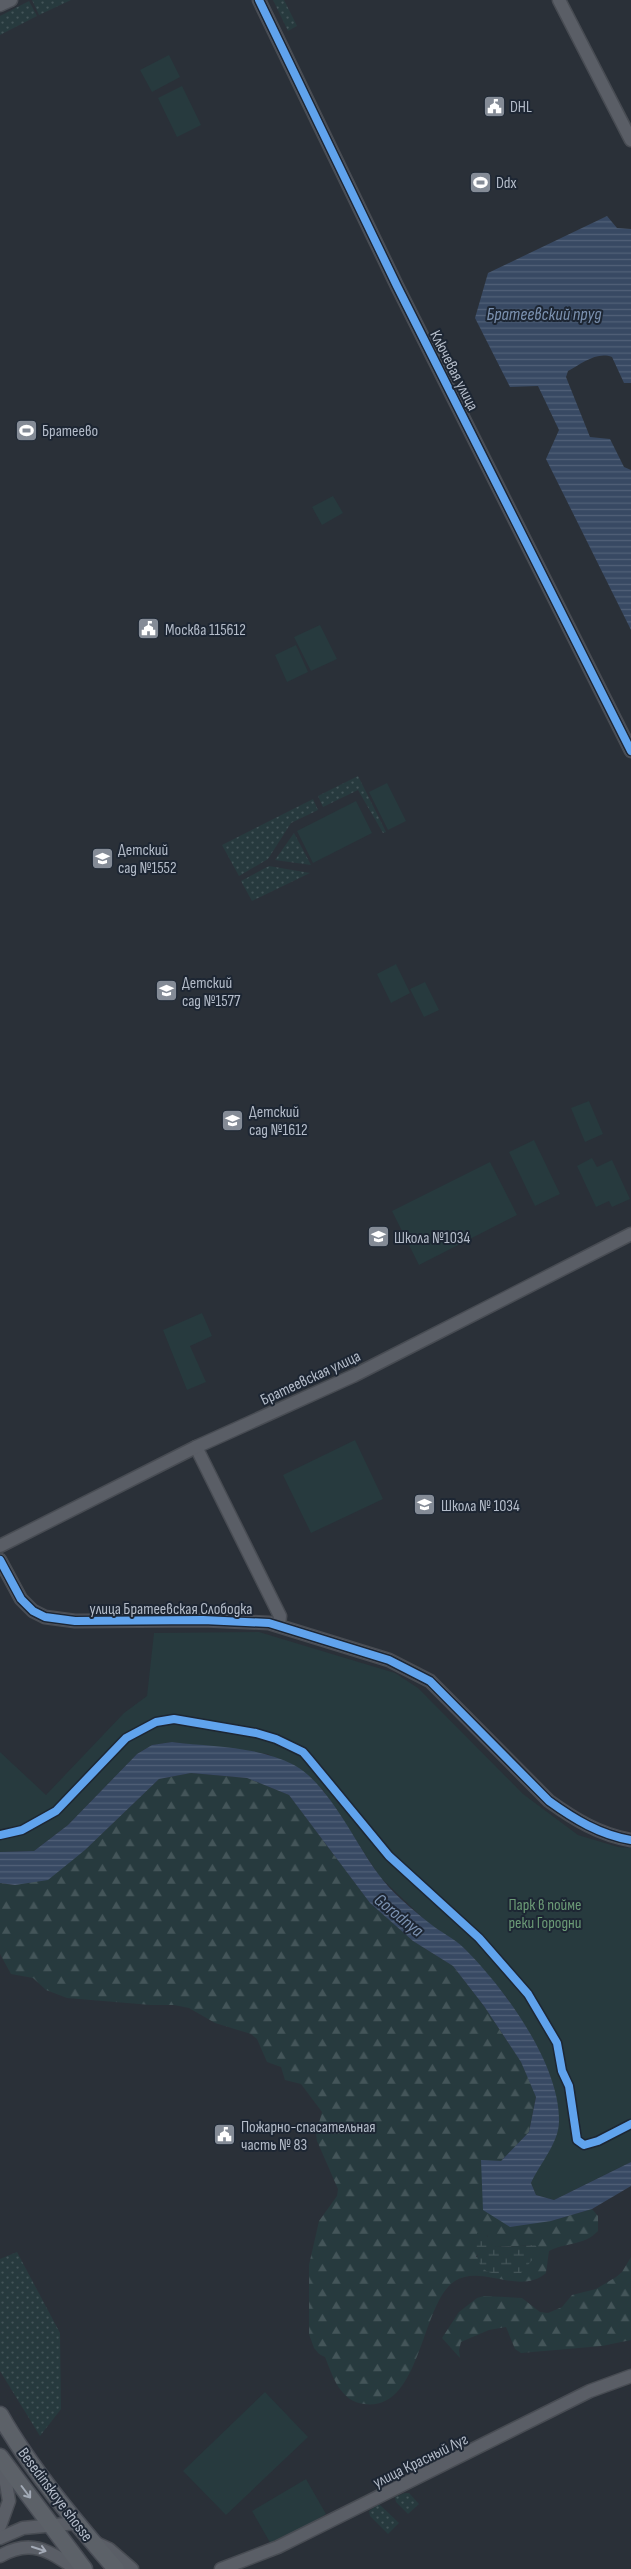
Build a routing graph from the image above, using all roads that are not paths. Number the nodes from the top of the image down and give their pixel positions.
1 (11, 0) edge
2 (259, 0) edge
3 (559, 0) edge
4 (0, 5) edge
5 (631, 140) edge
6 (631, 750) edge
7 (631, 1234) edge
8 (196, 1448) junction
9 (0, 1546) edge
10 (0, 1560) edge
11 (279, 1625) junction
12 (631, 1840) edge
13 (631, 2376) edge
14 (0, 2416) edge
15 (1, 2458) edge
16 (77, 2523) junction
17 (50, 2525) junction
18 (0, 2526) edge
19 (0, 2538) edge
20 (92, 2542) junction
21 (0, 2556) edge
22 (76, 2569) edge
23 (84, 2569) edge
24 (116, 2569) edge
25 (132, 2569) edge
26 (221, 2569) edge

1 - 4 street
2 - 6 street, Ключевая улица
3 - 5 street
7 - 8 street, Братеевская улица
8 - 9 street, Братеевская улица
8 - 11 street
10 - 11 street, улица Братеевская Слободка
11 - 12 street, улица Братеевская Слободка
13 - 26 street, улица Красный Луг
14 - 16 main road, Besedinskoye shosse
15 -> 17 main road, Besedinskoye shosse
15 - 18 street
16 - 17 street
16 - 20 main road, Besedinskoye shosse
17 - 19 street
17 - 23 main road, Besedinskoye shosse
20 - 24 main road, Besedinskoye shosse
20 - 25 street
21 -> 22 street

